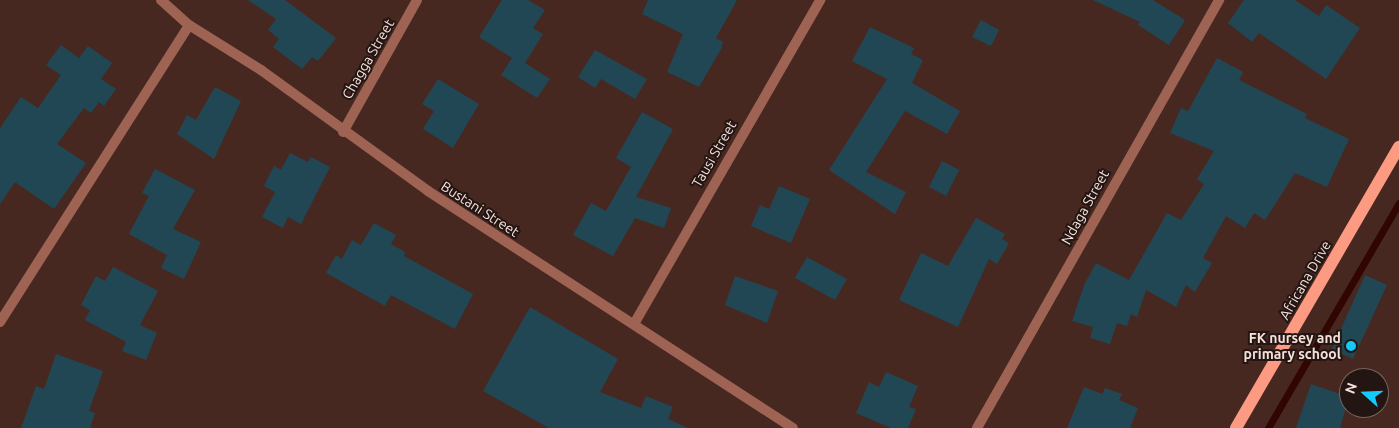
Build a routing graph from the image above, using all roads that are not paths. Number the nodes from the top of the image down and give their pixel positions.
1 (162, 0) edge
2 (417, 0) edge
3 (820, 0) edge
4 (1219, 0) edge
5 (189, 25) junction
6 (342, 132) junction
7 (1399, 147) edge
8 (0, 322) edge
9 (634, 324) junction
10 (794, 428) edge
11 (977, 428) edge
12 (1236, 428) edge

1 - 5 street, Bustani Street
2 - 6 street, Chagga Street
3 - 9 street, Tausi Street
4 - 11 street, Ndaga Street
5 - 6 street, Bustani Street
5 - 8 street
6 - 9 street, Bustani Street
7 - 12 main road, Africana Drive
9 - 10 street, Bustani Street

